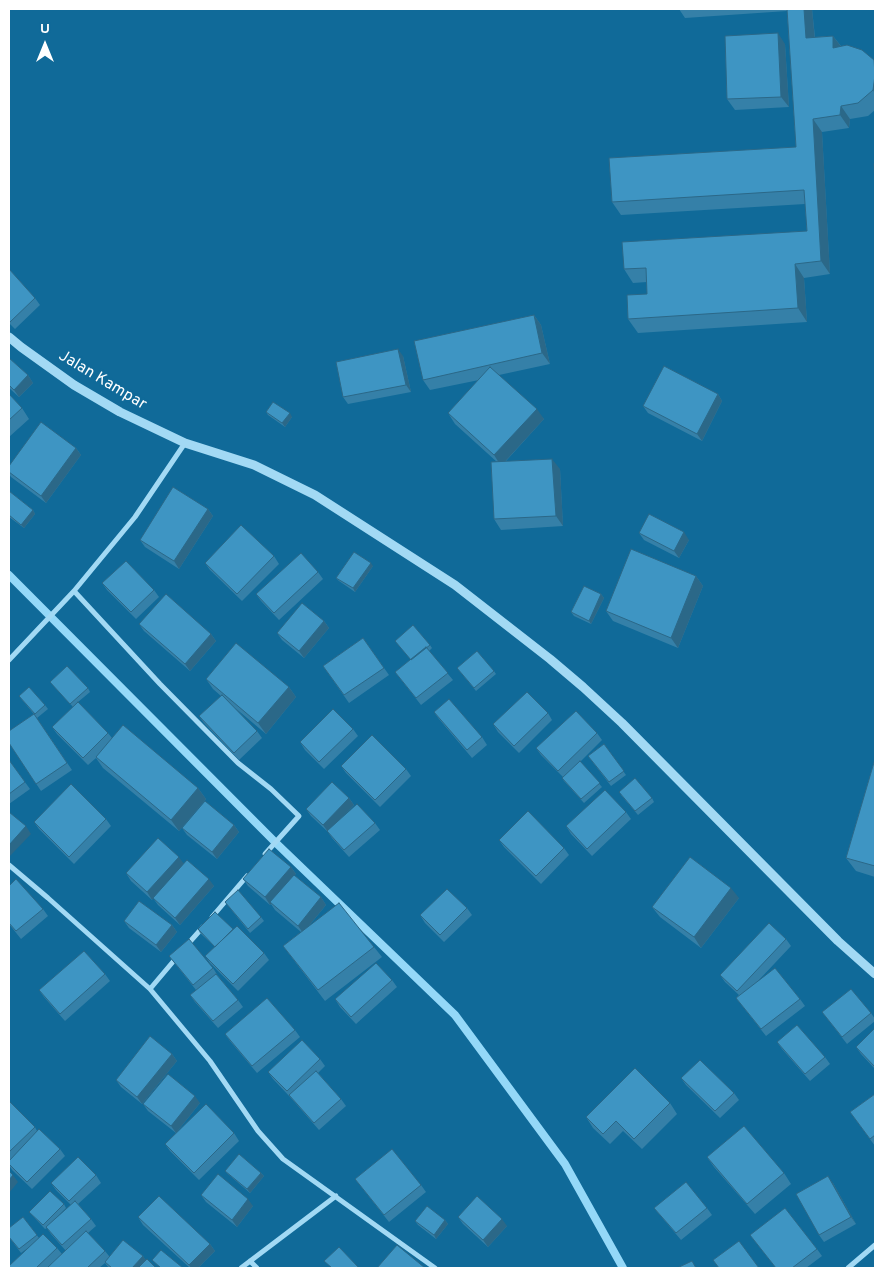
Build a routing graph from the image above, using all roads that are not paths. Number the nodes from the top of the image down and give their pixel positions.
1 (9, 337) edge
2 (185, 443) junction
3 (74, 591) junction
4 (9, 660) edge
5 (260, 861) edge
6 (9, 866) edge
7 (253, 868) edge
8 (875, 974) edge
9 (150, 989) junction
10 (336, 1196) junction
11 (875, 1245) edge
12 (250, 1261) junction
13 (242, 1268) edge
14 (257, 1268) edge
15 (435, 1268) edge
16 (848, 1268) edge

1 - 2 street, Jalan Kampar
2 - 3 street
2 - 8 street, Jalan Kampar
3 - 4 street
3 - 5 street
6 - 9 street
7 - 9 street
9 - 10 street
10 - 12 street
10 - 15 street
11 - 16 street
12 - 13 street
12 - 14 street

